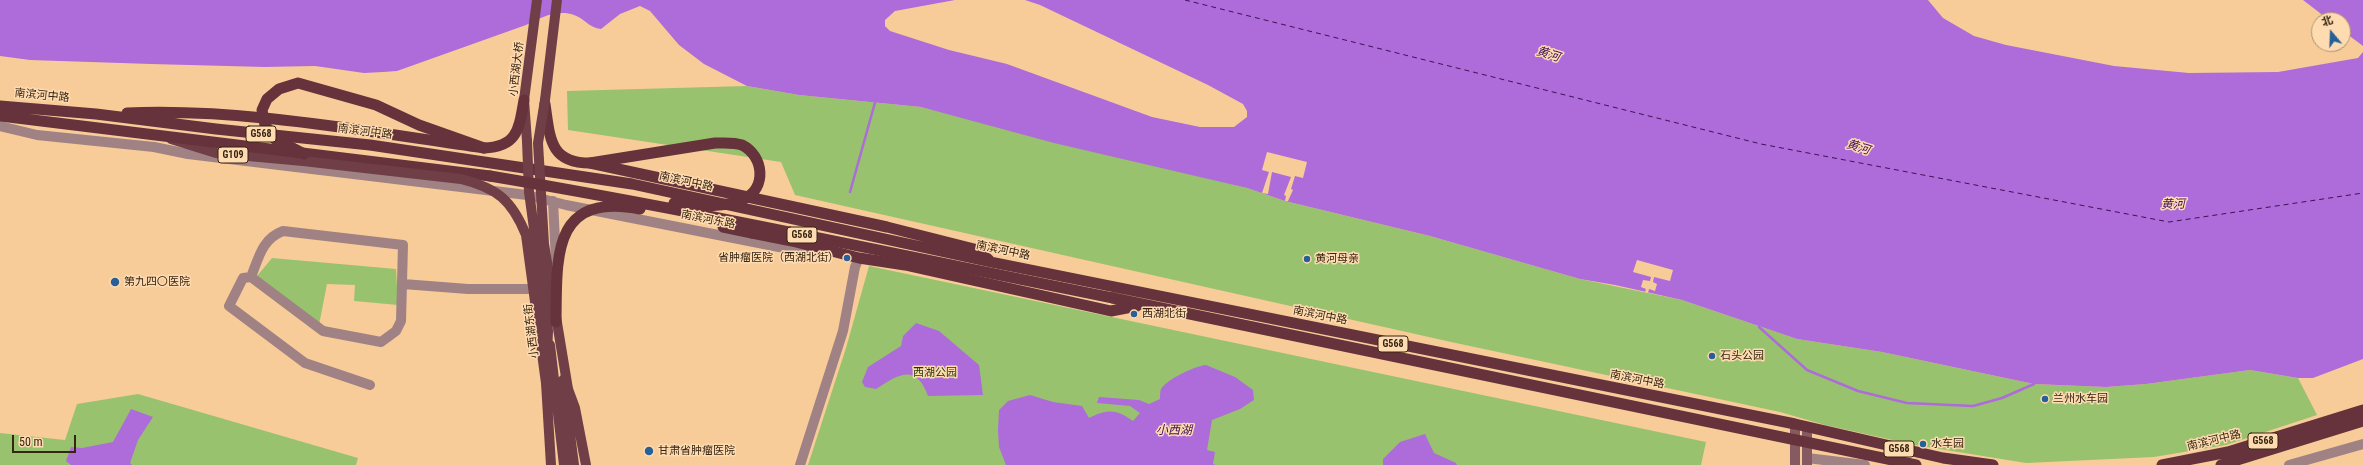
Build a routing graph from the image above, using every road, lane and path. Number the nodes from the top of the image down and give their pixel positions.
1 (537, 0) edge
2 (557, 0) edge
3 (524, 100) junction
4 (545, 100) junction
5 (0, 106) edge
6 (96, 114) junction
7 (0, 116) edge
8 (0, 126) edge
9 (484, 148) junction
10 (304, 157) junction
11 (590, 163) junction
12 (596, 194) junction
13 (527, 195) junction
14 (553, 201) junction
15 (859, 258) junction
16 (991, 262) junction
17 (251, 277) junction
18 (403, 284) junction
19 (537, 288) junction
20 (1144, 305) junction
21 (556, 322) junction
22 (548, 331) junction
23 (546, 383) junction
24 (370, 385) dead end
25 (2363, 410) edge
26 (2363, 421) edge
27 (1795, 424) junction
28 (1807, 428) junction
29 (1795, 440) junction
30 (1807, 443) junction
31 (2363, 444) edge
32 (1807, 461) edge
33 (550, 465) edge
34 (560, 465) edge
35 (564, 465) edge
36 (575, 465) edge
37 (586, 465) edge
38 (800, 465) edge
39 (1795, 465) edge
40 (1865, 465) edge
41 (1916, 465) edge
42 (1993, 465) edge
43 (2162, 465) edge
44 (2221, 465) edge
45 (2289, 465) edge

1 - 3 main road, 小西湖大桥
2 - 4 main road
3 - 9 highway
3 - 22 main road, 小西湖大桥, bridge
4 - 11 highway, bridge
4 - 21 main road, bridge
5 - 6 highway, 南滨河中路 / G568
6 - 9 highway, bridge
6 - 16 highway, 南滨河中路 / G568
7 - 10 highway, G568
8 - 13 street
9 - 10 highway, bridge
10 - 12 highway, G568, bridge
10 - 19 main road, bridge
11 - 12 highway, bridge
11 - 16 highway, bridge
12 - 20 highway, G568, bridge
13 - 14 street
13 - 19 street, 小西湖东街
14 - 15 street, 南滨河东路
14 - 36 street
15 - 20 highway
15 - 21 highway, bridge
15 - 38 street
16 - 27 highway, 南滨河中路 / G568
17 - 18 street
17 - 18 street
17 - 24 street
18 - 19 street
19 - 22 main road, bridge
19 - 23 main road, bridge
19 - 34 street, 小西湖东街
20 - 29 highway, G568
21 - 36 main road, bridge
21 - 37 main road, bridge
22 - 23 main road, bridge
22 - 35 main road, bridge
23 - 33 main road
25 - 43 highway, 南滨河中路 / G568
26 - 44 highway, G568
27 - 28 highway, 南滨河中路 / G568
27 - 29 main road
28 - 30 main road
28 - 42 highway, 南滨河中路 / G568
29 - 30 highway, G568
29 - 39 main road
30 - 32 main road
30 - 41 highway, G568
31 - 45 street
32 - 40 street

